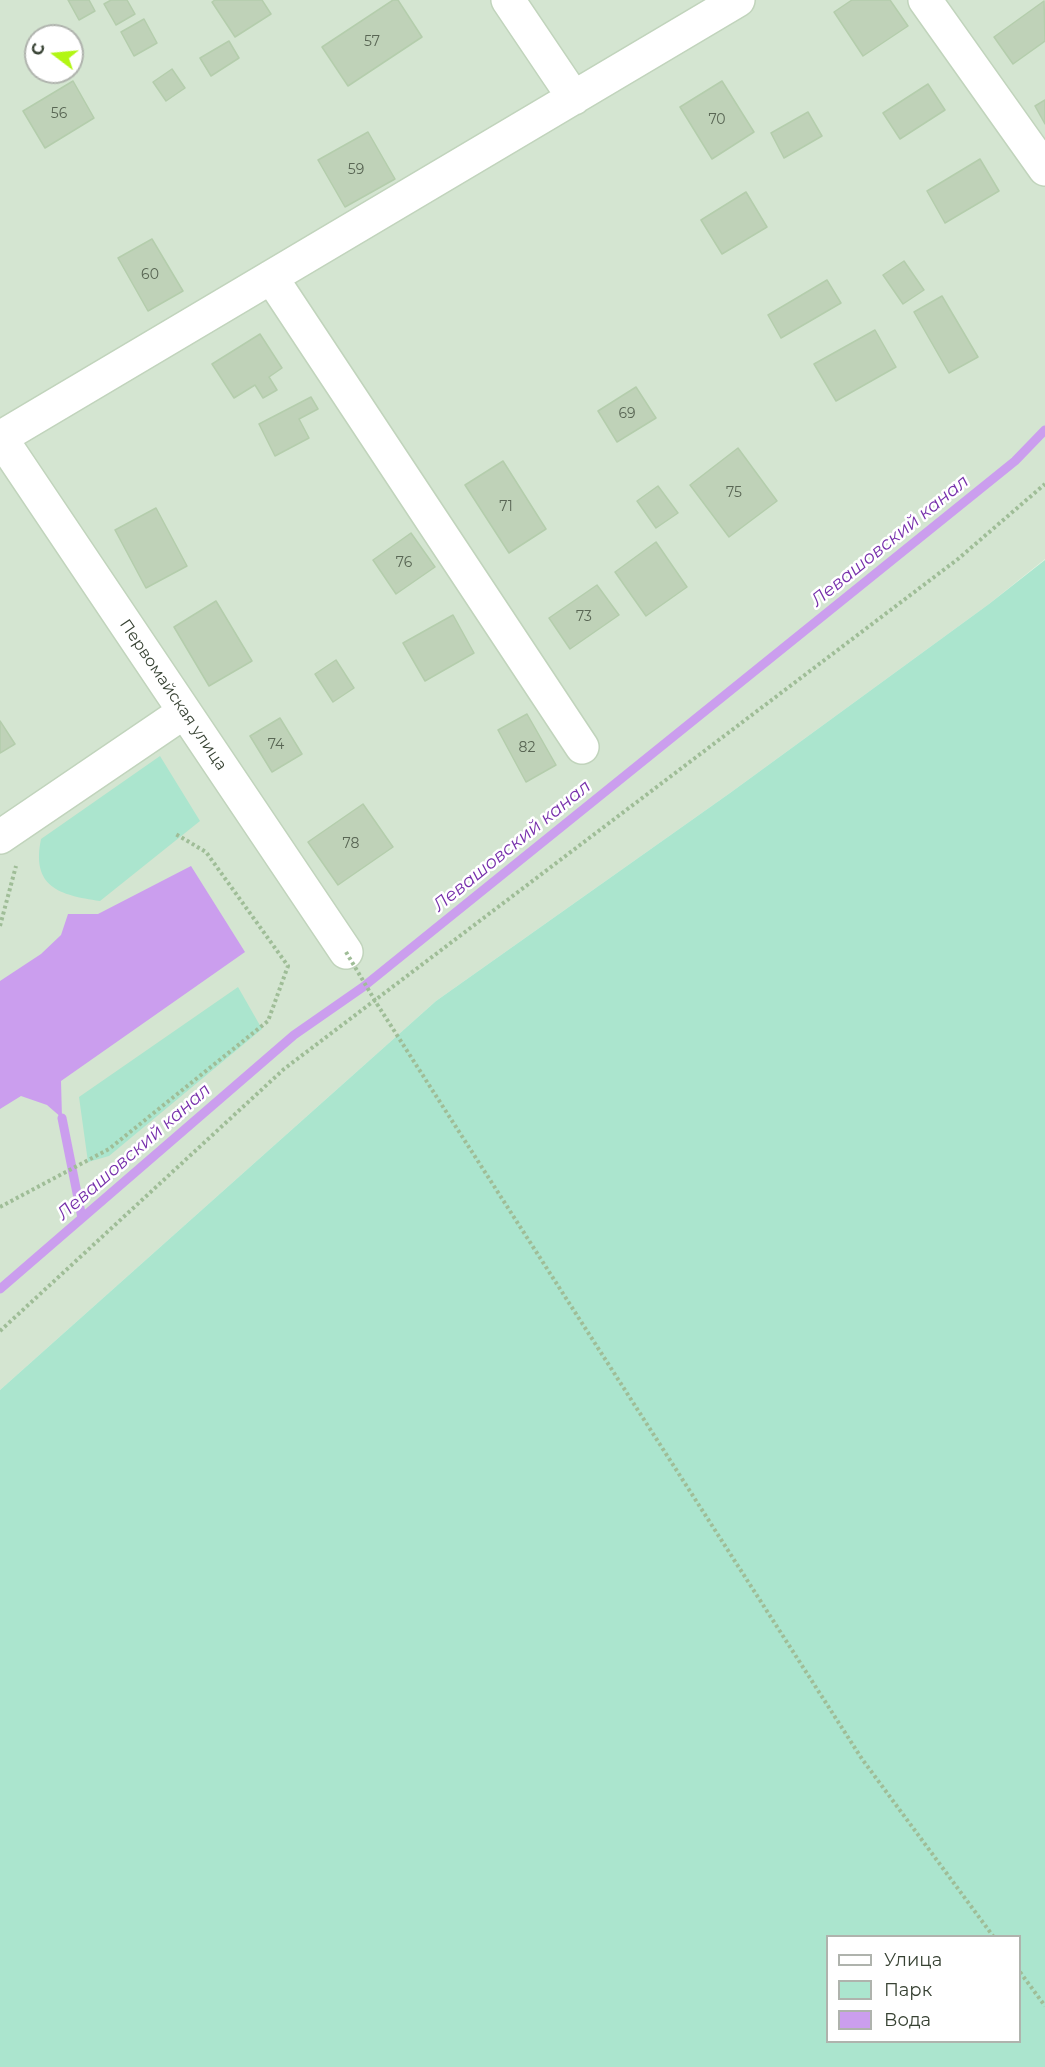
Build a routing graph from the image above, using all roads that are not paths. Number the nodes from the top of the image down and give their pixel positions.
1 (508, 0) edge
2 (738, 0) edge
3 (925, 0) edge
4 (574, 98) junction
5 (1045, 169) edge
6 (271, 277) junction
7 (0, 438) edge
8 (184, 712) junction
9 (582, 747) dead end
10 (10, 831) edge
11 (346, 952) road end

1 - 4 street
2 - 4 street
3 - 5 street
4 - 6 street
6 - 7 street
6 - 9 street
7 - 8 street, Первомайская улица
8 - 10 street
8 - 11 street, Первомайская улица

